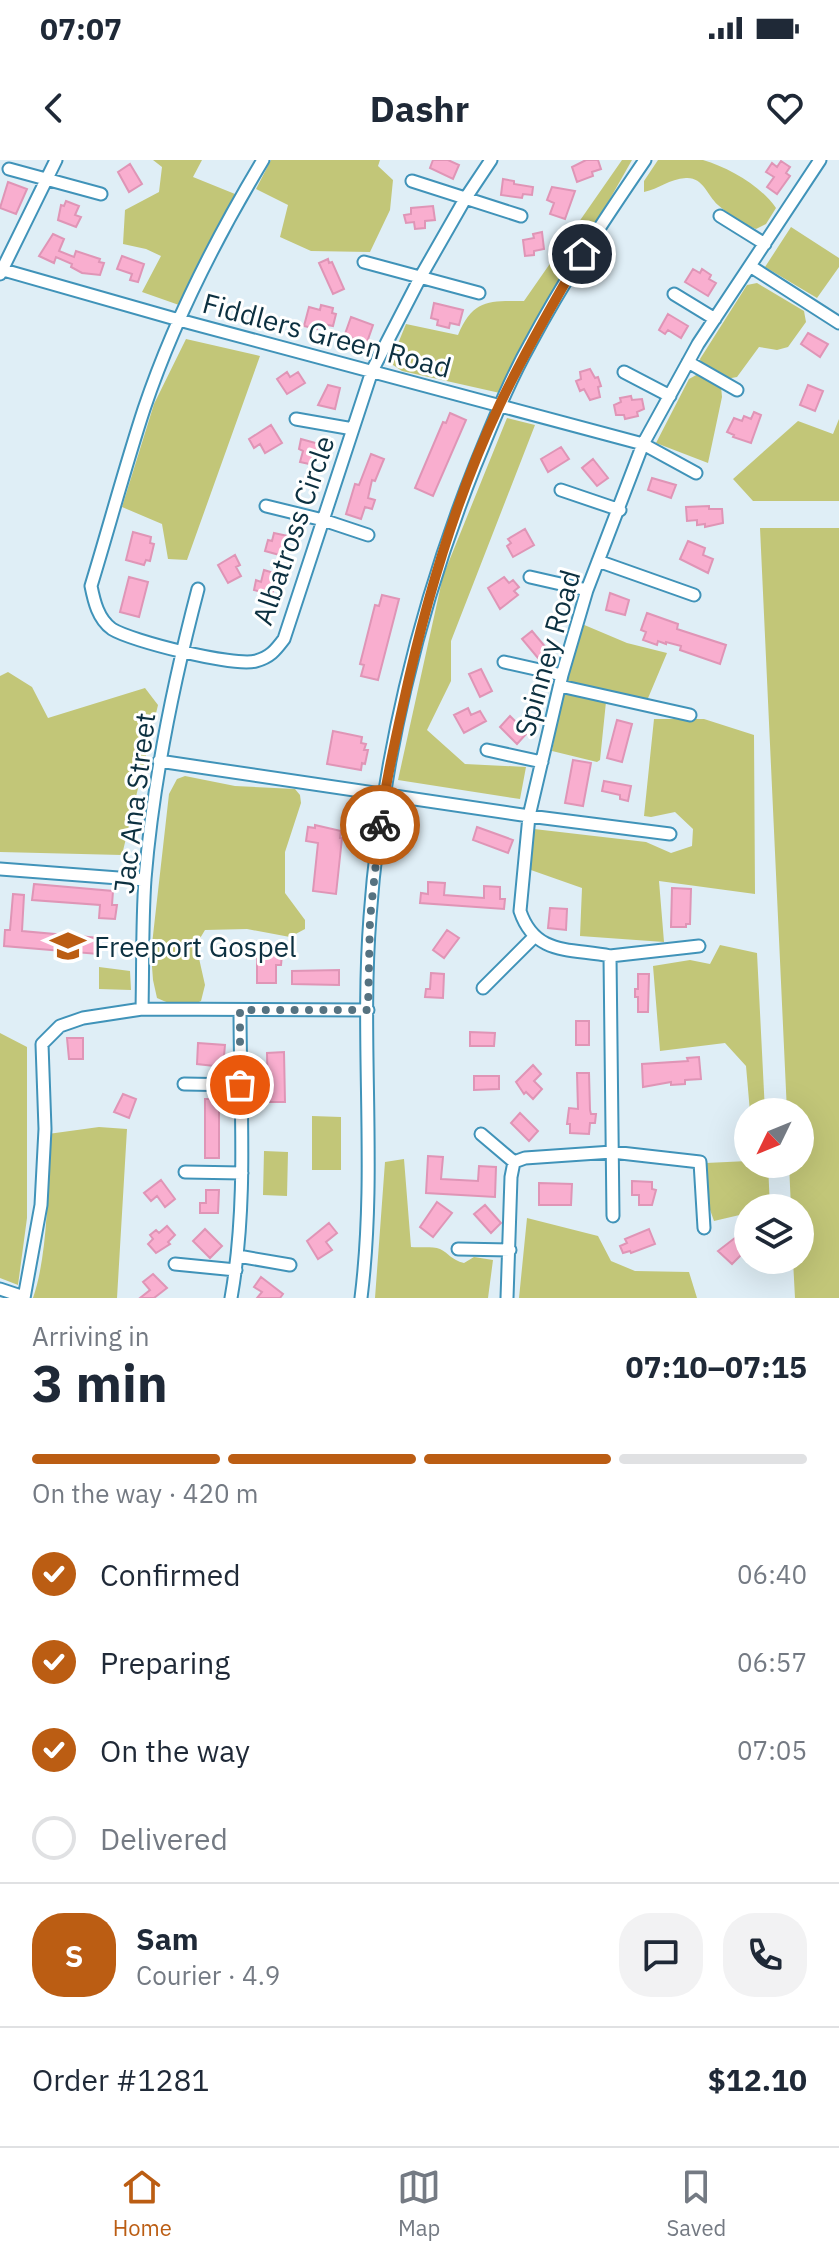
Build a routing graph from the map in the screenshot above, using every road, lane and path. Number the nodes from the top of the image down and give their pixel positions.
1 (56, 160) edge
2 (263, 160) edge
3 (491, 160) edge
4 (645, 160) edge
5 (815, 162) edge
6 (9, 169) dead end
7 (47, 179) junction
8 (412, 181) dead end
9 (101, 194) dead end
10 (465, 199) junction
11 (521, 216) dead end
12 (720, 216) dead end
13 (765, 244) junction
14 (364, 262) dead end
15 (750, 266) junction
16 (0, 271) edge
17 (421, 276) junction
18 (479, 293) dead end
19 (674, 294) dead end
20 (715, 319) junction
21 (179, 320) junction
22 (839, 323) edge
23 (688, 362) junction
24 (372, 371) junction
25 (624, 372) dead end
26 (737, 390) dead end
27 (670, 396) junction
28 (499, 407) junction
29 (296, 419) dead end
30 (353, 429) junction
31 (643, 444) junction
32 (696, 473) dead end
33 (561, 490) dead end
34 (266, 506) dead end
35 (620, 510) junction
36 (323, 520) junction
37 (368, 535) dead end
38 (598, 561) junction
39 (530, 577) dead end
40 (198, 589) dead end
41 (587, 590) junction
42 (694, 595) dead end
43 (182, 652) junction
44 (504, 662) dead end
45 (561, 680) junction
46 (690, 715) dead end
47 (487, 750) dead end
48 (159, 761) junction
49 (542, 762) junction
50 (384, 794) junction
51 (529, 816) junction
52 (670, 834) dead end
53 (0, 869) edge
54 (145, 880) junction
55 (534, 937) junction
56 (699, 946) dead end
57 (610, 956) junction
58 (483, 988) dead end
59 (142, 1009) junction
60 (240, 1010) junction
61 (368, 1010) junction
62 (184, 1084) dead end
63 (240, 1085) junction
64 (481, 1134) dead end
65 (612, 1152) junction
66 (514, 1162) junction
67 (185, 1172) dead end
68 (242, 1173) junction
69 (613, 1216) dead end
70 (704, 1228) dead end
71 (458, 1249) dead end
72 (510, 1250) junction
73 (238, 1256) junction
74 (175, 1264) dead end
75 (290, 1265) dead end
76 (236, 1270) junction
77 (0, 1289) edge
78 (24, 1297) edge
79 (231, 1298) edge
80 (361, 1298) edge
81 (507, 1298) edge

1 - 7 street
2 - 21 street, Albatross Circle
3 - 10 street, Albatross Circle
4 - 28 street
5 - 13 street, Spinney Road
6 - 7 street
7 - 9 street
7 - 16 street
8 - 10 street
10 - 11 street
10 - 17 street, Albatross Circle
12 - 13 street
13 - 15 street, Spinney Road
14 - 17 street
15 - 20 street, Spinney Road
15 - 22 street
16 - 21 street, Fiddlers Green Road
17 - 18 street
17 - 24 street, Albatross Circle
19 - 20 street
20 - 23 street, Spinney Road
21 - 24 street, Fiddlers Green Road
21 - 43 street, Albatross Circle
23 - 26 street
23 - 27 street, Spinney Road
24 - 28 street, Fiddlers Green Road
24 - 30 street, Albatross Circle
25 - 27 street
27 - 31 street, Spinney Road
28 - 31 street, Fiddlers Green Road
28 - 50 street
29 - 30 street
30 - 36 street, Albatross Circle
31 - 32 street, Fiddlers Green Road
31 - 35 street, Spinney Road
33 - 35 street
34 - 36 street
35 - 38 street, Spinney Road
36 - 37 street
36 - 43 street, Albatross Circle
38 - 41 street, Spinney Road
38 - 42 street
39 - 41 street
40 - 43 street, Jac Ana Street
41 - 45 street, Spinney Road
43 - 48 street, Jac Ana Street
44 - 45 street
45 - 46 street
45 - 49 street, Spinney Road
47 - 49 street
48 - 50 street
48 - 54 street, Jac Ana Street
49 - 51 street, Spinney Road
50 - 51 street
50 - 61 street
51 - 52 street
51 - 55 street, Spinney Road
53 - 54 street
54 - 59 street, Jac Ana Street
55 - 57 street
55 - 58 street
56 - 57 street
57 - 65 street
59 - 60 street
59 - 78 street
60 - 61 street
60 - 63 street
61 - 80 street
62 - 63 street
63 - 68 street
64 - 66 street
65 - 66 street
65 - 69 street
65 - 70 street
66 - 72 street
67 - 68 street
68 - 73 street
71 - 72 street
72 - 81 street
73 - 75 street
73 - 76 street
74 - 76 street
76 - 79 street
77 - 78 street

